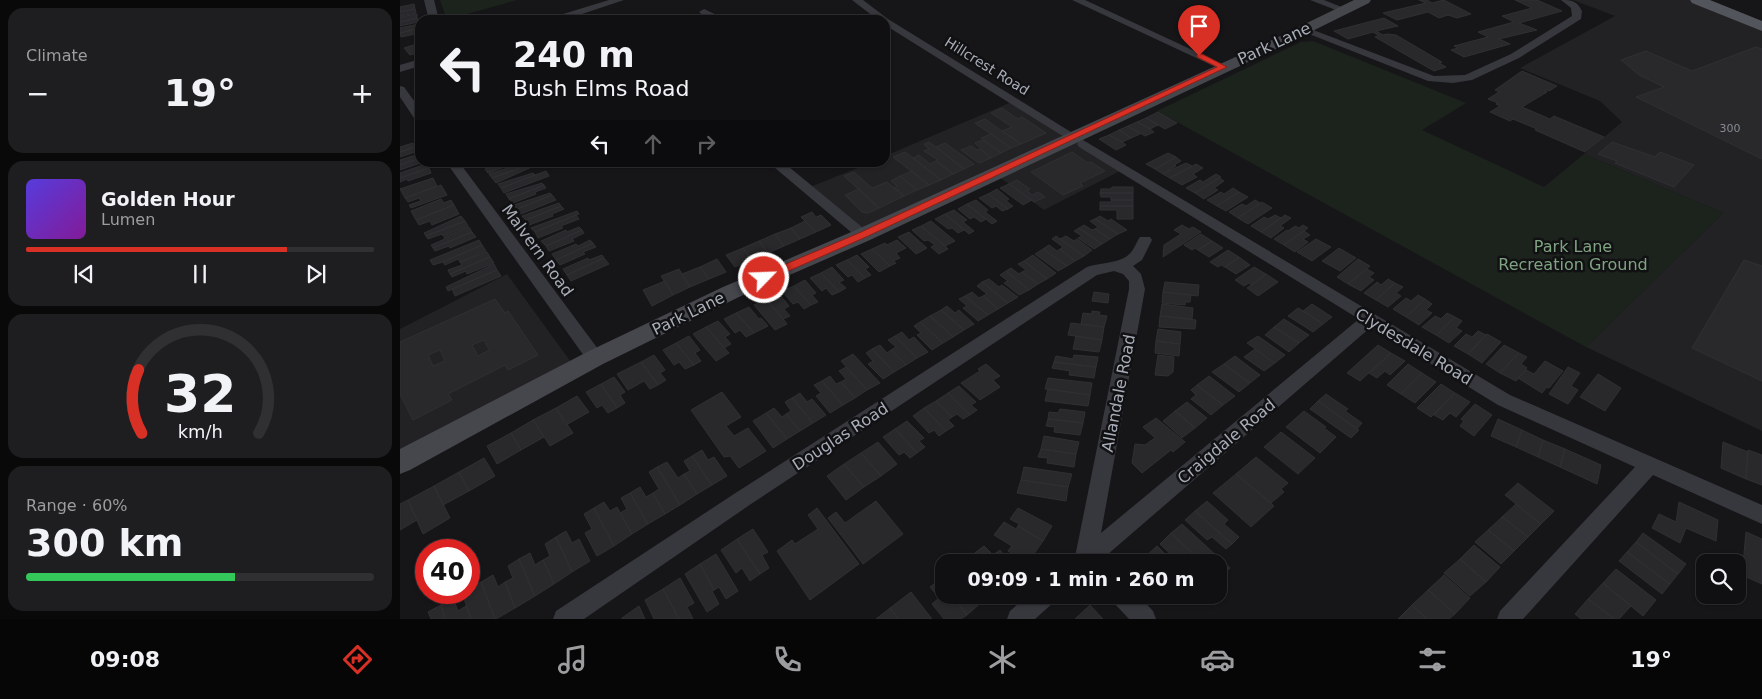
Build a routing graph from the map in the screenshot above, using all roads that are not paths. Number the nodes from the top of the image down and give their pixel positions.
1 (429, 0) edge
2 (619, 0) edge
3 (857, 0) edge
4 (1077, 0) edge
5 (1315, 0) edge
6 (1364, 0) edge
7 (1566, 0) edge
8 (1697, 0) edge
9 (1716, 0) edge
10 (1344, 10) junction
11 (704, 12) dead end
12 (433, 15) edge
13 (570, 15) edge
14 (709, 15) edge
15 (878, 15) edge
16 (1762, 18) edge
17 (890, 23) edge
18 (1762, 26) edge
19 (1304, 30) junction
20 (415, 64) edge
21 (1224, 67) junction
22 (400, 69) edge
23 (400, 89) edge
24 (415, 109) edge
25 (1078, 141) junction
26 (456, 167) edge
27 (780, 167) edge
28 (862, 235) junction
29 (1145, 240) dead end
30 (1121, 267) junction
31 (1369, 320) junction
32 (595, 358) junction
33 (400, 462) edge
34 (1651, 464) junction
35 (1762, 515) edge
36 (1087, 554) edge
37 (1094, 554) edge
38 (1035, 604) edge
39 (1131, 604) edge
40 (564, 619) edge
41 (1018, 619) edge
42 (1145, 619) edge
43 (1508, 619) edge

1 - 12 street
2 - 13 street
3 - 15 street, Hillcrest Road
4 - 21 street
5 - 10 street
6 - 10 street, Park Lane
7 - 19 street
8 - 18 main road
9 - 16 main road
10 - 19 street, Park Lane
11 - 14 street
17 - 25 street, Hillcrest Road
19 - 21 street, Park Lane
20 - 22 street
21 - 25 street, Park Lane
23 - 24 street
25 - 28 street, Park Lane
25 - 31 street, Clydesdale Road
26 - 32 street, Malvern Road
27 - 28 street
28 - 32 street, Park Lane
29 - 30 street
30 - 36 street, Allandale Road
30 - 40 street, Douglas Road
31 - 34 street, Clydesdale Road
31 - 37 street, Craigdale Road
32 - 33 street, Park Lane
34 - 35 street, Clydesdale Road
34 - 43 street
38 - 41 street
39 - 42 street

